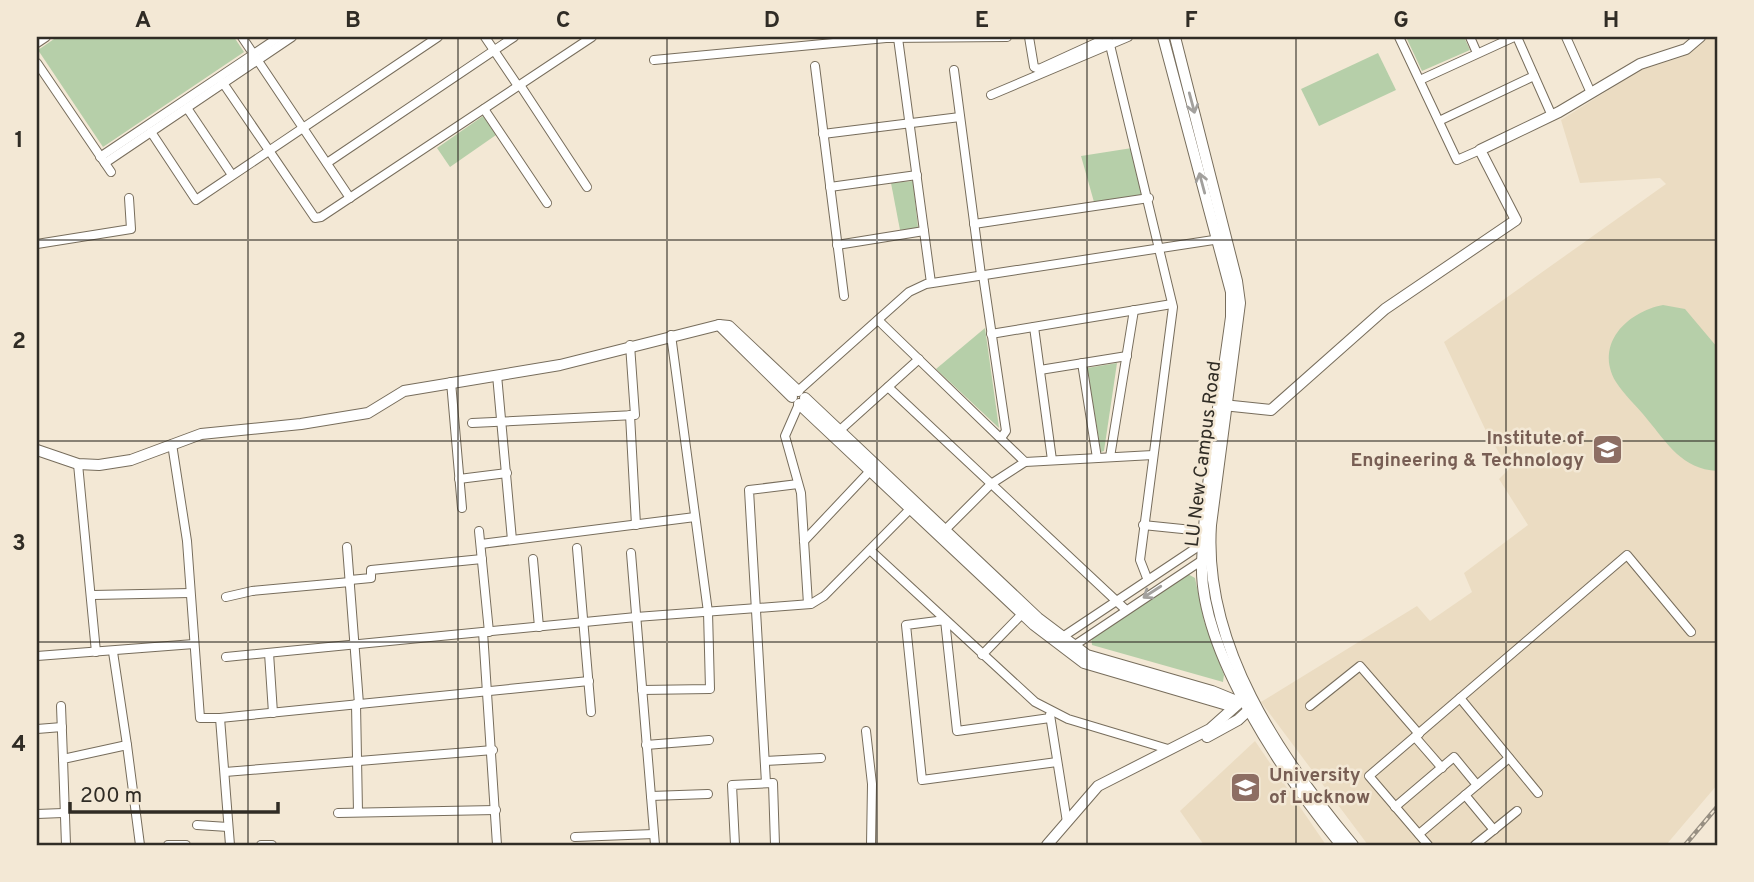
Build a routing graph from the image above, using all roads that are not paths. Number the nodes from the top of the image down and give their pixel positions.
1 (46, 37) edge
2 (242, 37) edge
3 (279, 37) edge
4 (292, 37) edge
5 (438, 37) edge
6 (485, 37) edge
7 (514, 37) edge
8 (592, 37) edge
9 (1007, 37) edge
10 (1029, 37) edge
11 (1128, 37) edge
12 (1163, 37) edge
13 (1175, 37) edge
14 (1399, 37) edge
15 (1470, 37) edge
16 (1515, 37) edge
17 (1566, 37) edge
18 (1700, 37) edge
19 (898, 38) edge
20 (1110, 41) edge
21 (37, 43) edge
22 (494, 50) junction
23 (1477, 54) junction
24 (256, 57) junction
25 (654, 60) dead end
26 (37, 63) edge
27 (815, 66) dead end
28 (954, 70) dead end
29 (1534, 76) junction
30 (1420, 80) junction
31 (223, 83) junction
32 (519, 85) junction
33 (1591, 93) junction
34 (991, 95) dead end
35 (187, 108) junction
36 (484, 109) junction
37 (1552, 116) junction
38 (960, 117) junction
39 (1439, 121) junction
40 (910, 123) junction
41 (303, 127) junction
42 (151, 132) junction
43 (823, 134) junction
44 (269, 150) junction
45 (1480, 150) junction
46 (102, 160) junction
47 (327, 163) junction
48 (111, 172) dead end
49 (917, 175) junction
50 (232, 176) junction
51 (587, 187) dead end
52 (830, 187) junction
53 (128, 198) dead end
54 (350, 198) junction
55 (1149, 198) junction
56 (547, 202) dead end
57 (974, 224) junction
58 (924, 231) junction
59 (1222, 239) junction
60 (37, 244) edge
61 (838, 245) junction
62 (1161, 248) junction
63 (982, 275) junction
64 (931, 283) junction
65 (844, 296) dead end
66 (1172, 304) junction
67 (1134, 310) junction
68 (878, 320) junction
69 (1034, 327) junction
70 (991, 334) junction
71 (671, 335) junction
72 (630, 345) junction
73 (1127, 356) junction
74 (919, 359) junction
75 (1082, 363) junction
76 (1040, 370) junction
77 (497, 375) junction
78 (451, 383) junction
79 (888, 387) junction
80 (798, 398) junction
81 (1223, 405) junction
82 (630, 415) junction
83 (503, 421) junction
84 (472, 423) dead end
85 (839, 431) junction
86 (1001, 438) junction
87 (172, 444) junction
88 (37, 450) edge
89 (1153, 455) junction
90 (1110, 457) junction
91 (1097, 458) junction
92 (1052, 460) junction
93 (1025, 462) junction
94 (78, 464) junction
95 (870, 471) junction
96 (507, 473) junction
97 (459, 480) junction
98 (798, 484) junction
99 (991, 484) junction
100 (913, 506) junction
101 (462, 508) dead end
102 (695, 517) junction
103 (636, 525) junction
104 (1143, 525) junction
105 (945, 530) junction
106 (479, 531) dead end
107 (1205, 538) junction
108 (512, 540) junction
109 (804, 541) junction
110 (481, 544) junction
111 (348, 547) dead end
112 (577, 548) dead end
113 (870, 550) junction
114 (631, 553) dead end
115 (1206, 557) junction
116 (482, 559) junction
117 (533, 559) dead end
118 (1147, 578) junction
119 (350, 581) junction
120 (190, 593) junction
121 (93, 595) junction
122 (226, 597) dead end
123 (1116, 599) junction
124 (808, 604) junction
125 (755, 608) junction
126 (1125, 609) junction
127 (708, 612) junction
128 (1022, 614) junction
129 (636, 617) junction
130 (944, 620) junction
131 (583, 622) junction
132 (539, 626) junction
133 (486, 632) junction
134 (1691, 632) dead end
135 (1060, 639) junction
136 (194, 644) junction
137 (356, 645) junction
138 (1071, 647) junction
139 (96, 652) junction
140 (113, 652) junction
141 (268, 653) junction
142 (982, 655) junction
143 (37, 656) edge
144 (226, 657) dead end
145 (589, 681) junction
146 (642, 690) junction
147 (488, 691) junction
148 (1460, 698) junction
149 (1245, 703) junction
150 (358, 704) junction
151 (61, 706) dead end
152 (1310, 706) dead end
153 (591, 712) dead end
154 (273, 713) junction
155 (1049, 713) junction
156 (220, 718) junction
157 (1223, 724) junction
158 (62, 727) junction
159 (37, 729) edge
160 (866, 731) dead end
161 (1417, 735) junction
162 (709, 740) dead end
163 (127, 745) junction
164 (646, 745) junction
165 (1168, 749) junction
166 (493, 750) junction
167 (821, 758) dead end
168 (1509, 758) junction
169 (63, 759) junction
170 (355, 761) junction
171 (765, 761) junction
172 (1058, 762) junction
173 (1442, 768) junction
174 (225, 772) junction
175 (1113, 780) junction
176 (766, 783) junction
177 (1477, 785) junction
178 (1538, 793) dead end
179 (708, 794) dead end
180 (1465, 795) junction
181 (651, 796) junction
182 (1395, 807) junction
183 (496, 810) junction
184 (1517, 811) dead end
185 (358, 812) junction
186 (63, 813) junction
187 (338, 813) dead end
188 (37, 814) edge
189 (1067, 822) junction
190 (197, 825) dead end
191 (228, 827) junction
192 (1494, 830) junction
193 (654, 834) junction
194 (1419, 834) junction
195 (575, 837) dead end
196 (66, 845) edge
197 (140, 845) edge
198 (167, 845) edge
199 (186, 845) edge
200 (230, 845) edge
201 (261, 845) edge
202 (272, 845) edge
203 (497, 845) edge
204 (655, 845) edge
205 (735, 845) edge
206 (775, 845) edge
207 (871, 845) edge
208 (1048, 845) edge
209 (1055, 845) edge
210 (1342, 845) edge
211 (1353, 845) edge
212 (1428, 845) edge
213 (1475, 845) edge

1 - 21 street
2 - 24 street
3 - 24 street
4 - 24 street
5 - 41 street
6 - 22 street
7 - 22 street
8 - 32 street
9 - 19 street
10 - 20 street
11 - 20 street
59 -> 12 street, LU New Campus Road
13 -> 59 street, LU New Campus Road
14 - 30 street
15 - 23 street
16 - 23 street
16 - 29 street
17 - 33 street
18 - 33 street
19 - 25 street
19 - 40 street
20 - 34 street
20 - 55 street
22 - 32 street
22 - 47 street
23 - 30 street
24 - 31 street
24 - 41 street
24 - 46 street
26 - 46 street
27 - 43 street
28 - 38 street
29 - 37 street
29 - 39 street
30 - 39 street
31 - 35 street
31 - 44 street
32 - 36 street
32 - 51 street
33 - 37 street
35 - 42 street
35 - 50 street
36 - 54 street
36 - 56 street
37 - 45 street
38 - 40 street
38 - 57 street
39 - 45 street
40 - 43 street
40 - 49 street
41 - 44 street
41 - 47 street
42 - 46 street
42 - 50 street
43 - 52 street
44 - 50 street
44 - 54 street
45 - 81 street
46 - 48 street
47 - 54 street
49 - 52 street
49 - 58 street
52 - 61 street
53 - 60 street
55 - 57 street
55 - 62 street
57 - 63 street
58 - 61 street
58 - 64 street
59 - 62 street
59 - 81 street, LU New Campus Road
61 - 65 street
62 - 63 street
62 - 66 street
63 - 64 street
63 - 70 street
64 - 68 street
66 - 67 street
66 - 89 street
67 - 69 street
67 - 73 street
68 - 74 street
68 - 80 street
69 - 70 street
69 - 76 street
70 - 86 street
71 - 72 street
71 - 80 street
71 - 102 street
72 - 77 street
72 - 82 street
73 - 75 street
73 - 90 street
74 - 79 street
74 - 86 street
75 - 76 street
75 - 91 street
76 - 92 street
77 - 78 street
77 - 83 street
78 - 87 street
78 - 97 street
79 - 85 street
79 - 99 street
80 - 85 street
80 - 95 street
80 - 98 street
81 - 107 street, LU New Campus Road
82 - 83 street
82 - 103 street
83 - 84 street
83 - 96 street
85 - 100 street
86 - 93 street
87 - 94 street
87 - 120 street
88 - 94 street
89 - 90 street
89 - 104 street
90 - 91 street
91 - 92 street
92 - 93 street
93 - 99 street
94 - 121 street
95 - 100 street
95 - 109 street
96 - 97 street
96 - 108 street
97 - 101 street
98 - 109 street
98 - 125 street
99 - 105 street
99 - 123 street
100 - 105 street
100 - 113 street
100 - 128 street
102 - 103 street
102 - 127 street
103 - 108 street
104 - 107 street
104 - 118 street
105 - 135 street
106 - 110 street
107 - 115 street, LU New Campus Road
107 - 118 street
108 - 110 street
109 - 124 street
110 - 116 street
111 - 119 street
112 - 131 street
113 - 124 street
113 - 130 street
114 - 129 street
115 -> 126 street
115 - 149 street, LU New Campus Road
116 - 119 street
116 - 133 street
117 - 132 street
118 - 123 street
119 - 122 street
119 - 137 street
120 - 121 street
120 - 136 street
121 - 139 street
123 - 126 street
123 - 135 street
124 - 125 street
125 - 127 street
125 - 171 street
126 - 138 street
127 - 129 street
127 - 146 street
128 - 135 street
128 - 142 street
129 - 131 street
129 - 146 street
130 - 142 street
130 - 155 street
130 - 172 street
131 - 132 street
131 - 145 street
132 - 133 street
133 - 137 street
133 - 147 street
134 - 148 street
135 - 138 street
136 - 140 street
136 - 156 street
137 - 141 street
137 - 150 street
138 - 149 street
139 - 140 street
139 - 143 street
140 - 163 street
141 - 144 street
141 - 154 street
142 - 155 street
145 - 147 street
145 - 153 street
146 - 164 street
147 - 150 street
147 - 166 street
148 - 161 street
148 - 168 street
149 - 157 street
149 - 210 street, LU New Campus Road
149 - 211 street, LU New Campus Road
150 - 154 street
150 - 170 street
151 - 158 street
152 - 161 street
154 - 156 street
155 - 165 street
155 - 172 street
156 - 174 street
157 - 165 street
157 - 175 street
158 - 159 street
158 - 169 street
160 - 207 street
161 - 173 street
161 - 182 street
162 - 164 street
163 - 169 street
163 - 197 street
164 - 181 street
165 - 175 street
166 - 170 street
166 - 183 street
167 - 171 street
168 - 177 street
168 - 178 street
169 - 186 street
170 - 174 street
170 - 185 street
171 - 176 street
172 - 189 street
173 - 177 street
173 - 182 street
174 - 191 street
175 - 189 street
175 - 209 street
176 - 205 street
176 - 206 street
177 - 180 street
179 - 181 street
180 - 192 street
180 - 194 street
181 - 193 street
182 - 194 street
183 - 185 street
183 - 203 street
184 - 192 street
185 - 187 street
186 - 188 street
186 - 196 street
189 - 208 street
190 - 191 street
191 - 200 street
192 - 213 street
193 - 195 street
193 - 204 street
194 - 212 street
198 - 199 street
201 - 202 street

